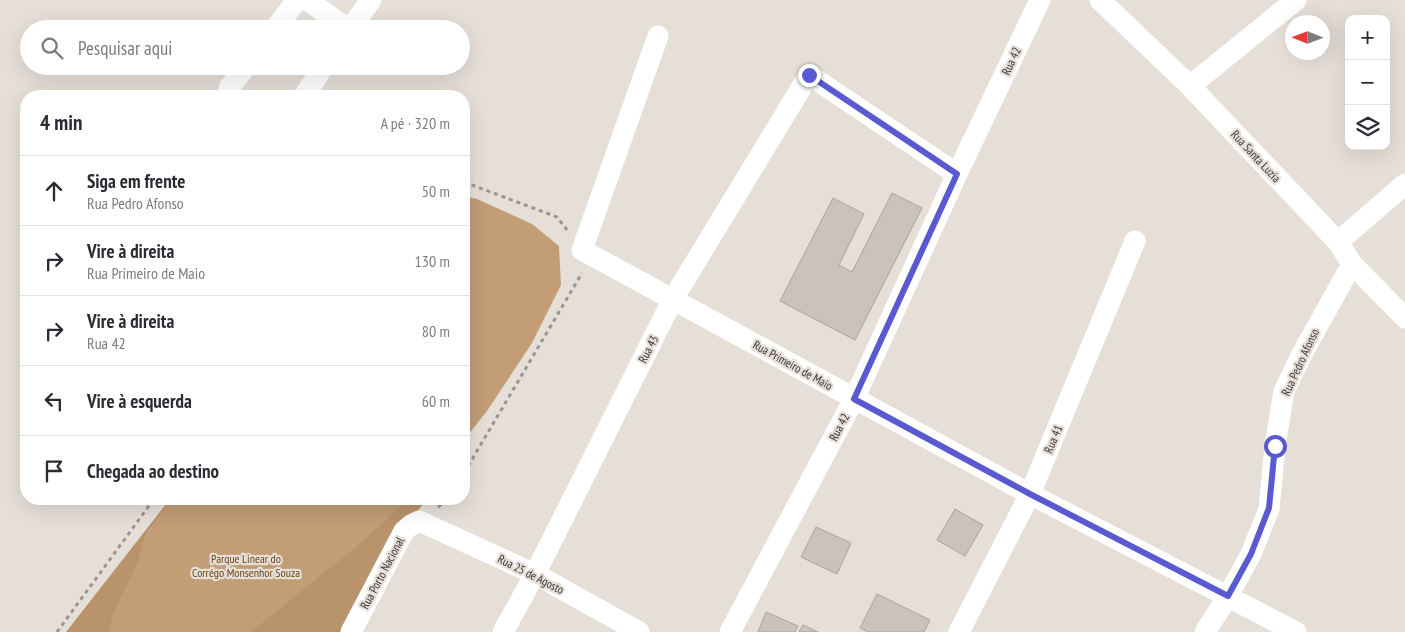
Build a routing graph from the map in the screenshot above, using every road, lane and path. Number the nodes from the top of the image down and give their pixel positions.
1 (297, 0) edge
2 (307, 0) edge
3 (371, 0) edge
4 (1040, 0) edge
5 (1100, 0) edge
6 (1296, 0) edge
7 (282, 20) edge
8 (336, 20) edge
9 (356, 20) edge
10 (658, 36) dead end
11 (239, 75) edge
12 (318, 75) edge
13 (1190, 86) junction
14 (229, 88) dead end
15 (308, 90) edge
16 (957, 174) junction
17 (470, 184) edge
18 (1405, 184) edge
19 (1136, 241) dead end
20 (1338, 242) junction
21 (582, 250) junction
22 (1352, 264) junction
23 (673, 299) junction
24 (1405, 318) edge
25 (854, 399) junction
26 (470, 463) edge
27 (1030, 494) junction
28 (150, 505) edge
29 (419, 521) joint
30 (534, 574) junction
31 (1228, 596) junction
32 (57, 632) edge
33 (351, 632) edge
34 (503, 632) edge
35 (639, 632) edge
36 (730, 632) edge
37 (959, 632) edge
38 (1205, 632) edge
39 (1296, 632) edge

1 - 7 street
2 - 8 street
3 - 9 street
4 - 16 street, Rua 42
5 - 13 street, Rua Santa Luzia
6 - 13 street
10 - 21 street
11 - 14 street
12 - 15 street
13 - 20 street, Rua Santa Luzia
16 - 23 street, Rua 43
16 - 25 street, Rua 42
17 - 21 path
18 - 20 street
19 - 27 street, Rua 41
20 - 22 street, Rua Santa Luzia
21 - 23 street, Rua Primeiro de Maio
21 - 26 path
22 - 24 street, Rua Santa Luzia
22 - 31 street, Rua Pedro Afonso
23 - 25 street, Rua Primeiro de Maio
23 - 30 street, Rua 43
25 - 27 street, Rua Primeiro de Maio
25 - 36 street, Rua 42
27 - 31 street, Rua Primeiro de Maio
27 - 37 street, Rua 41
28 - 32 path
29 - 30 street, Rua 25 de Agosto
29 - 33 street, Rua Porto Nacional
30 - 34 street, Rua 43
30 - 35 street, Rua 25 de Agosto
31 - 38 street, Rua Pedro Afonso
31 - 39 street, Rua Primeiro de Maio

